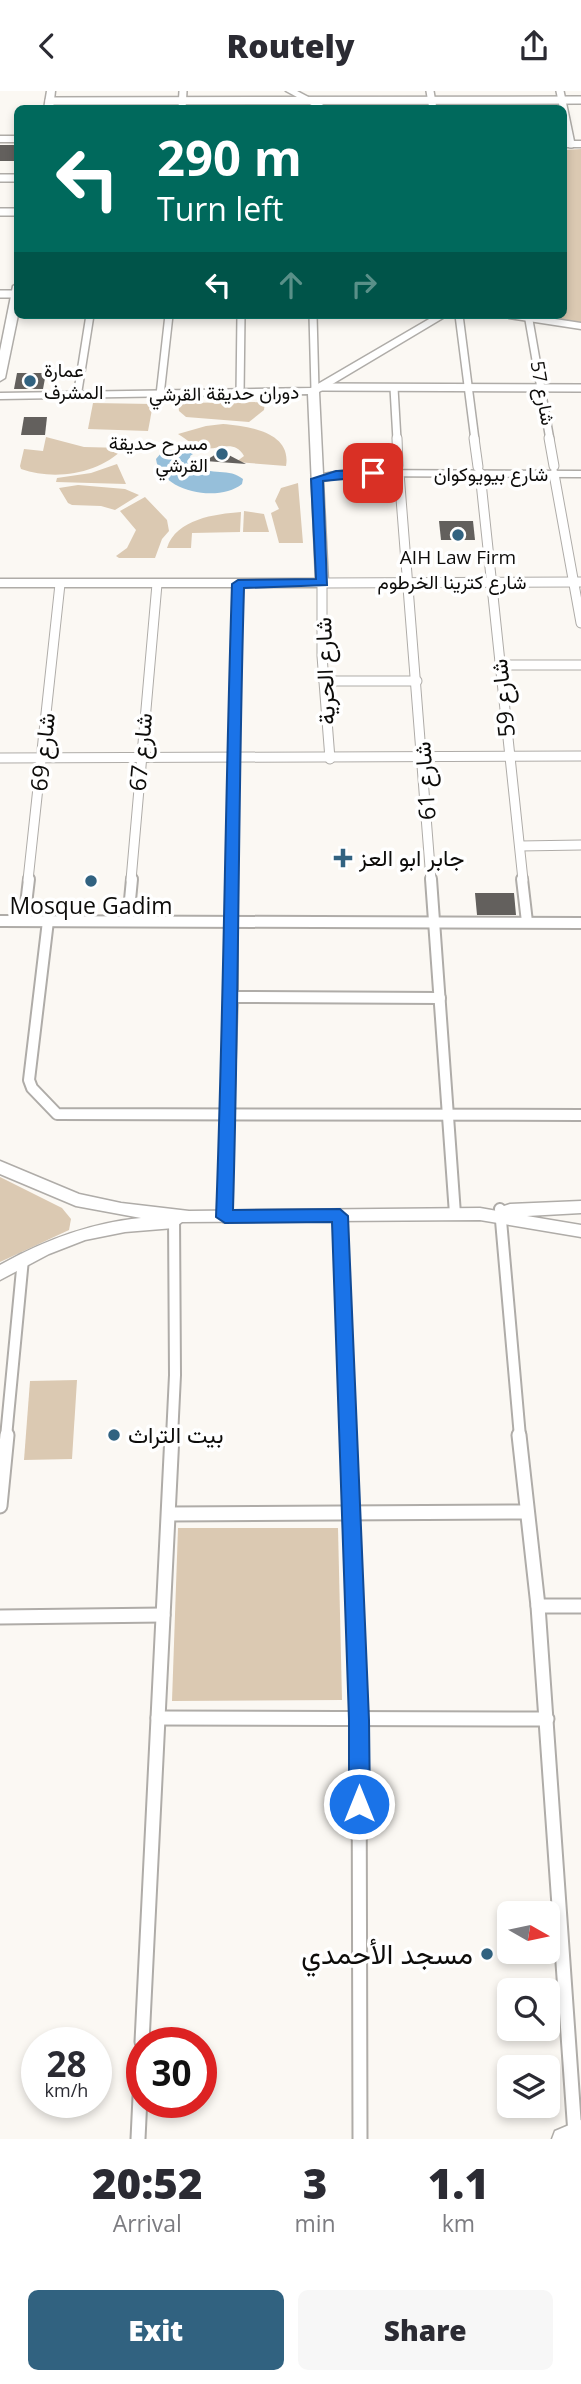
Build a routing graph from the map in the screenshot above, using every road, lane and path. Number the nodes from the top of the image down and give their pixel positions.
1 (121, 91) edge
2 (184, 91) edge
3 (290, 91) edge
4 (365, 91) edge
5 (430, 91) edge
6 (473, 91) edge
7 (507, 91) edge
8 (560, 91) edge
9 (49, 100) edge
10 (244, 100) junction
11 (310, 100) edge
12 (432, 100) junction
13 (475, 100) junction
14 (494, 100) junction
15 (508, 100) junction
16 (562, 100) junction
17 (581, 100) edge
18 (120, 101) junction
19 (365, 101) junction
20 (182, 105) edge
21 (244, 105) edge
22 (433, 105) edge
23 (495, 105) edge
24 (563, 105) edge
25 (567, 122) edge
26 (572, 144) edge
27 (14, 315) edge
28 (89, 319) edge
29 (169, 319) edge
30 (241, 319) edge
31 (313, 319) edge
32 (436, 319) edge
33 (460, 319) edge
34 (525, 319) edge
35 (529, 320) junction
36 (581, 326) edge
37 (0, 378) edge
38 (394, 388) junction
39 (470, 388) junction
40 (542, 388) junction
41 (581, 388) edge
42 (316, 389) junction
43 (240, 394) junction
44 (160, 395) junction
45 (0, 396) edge
46 (77, 397) junction
47 (581, 466) edge
48 (398, 470) junction
49 (479, 470) junction
50 (554, 470) junction
51 (317, 472) junction
52 (581, 474) edge
53 (407, 582) junction
54 (491, 582) junction
55 (578, 582) edge
56 (0, 583) edge
57 (322, 583) junction
58 (60, 584) junction
59 (238, 584) junction
60 (157, 585) junction
61 (581, 623) edge
62 (500, 665) junction
63 (581, 665) edge
64 (324, 681) junction
65 (417, 681) junction
66 (581, 756) edge
67 (509, 757) junction
68 (0, 758) edge
69 (43, 758) junction
70 (140, 758) junction
71 (423, 758) junction
72 (233, 759) junction
73 (330, 759) junction
74 (581, 845) edge
75 (520, 846) junction
76 (434, 920) junction
77 (0, 921) edge
78 (24, 921) junction
79 (48, 921) junction
80 (128, 921) junction
81 (232, 921) junction
82 (527, 922) junction
83 (581, 923) edge
84 (232, 997) junction
85 (440, 998) junction
86 (448, 1113) junction
87 (228, 1115) junction
88 (581, 1115) edge
89 (0, 1167) edge
90 (76, 1200) junction
91 (581, 1207) edge
92 (455, 1214) junction
93 (500, 1214) junction
94 (340, 1216) junction
95 (179, 1217) junction
96 (225, 1217) junction
97 (581, 1231) edge
98 (78, 1234) junction
99 (23, 1259) junction
100 (0, 1273) edge
101 (0, 1506) edge
102 (526, 1512) junction
103 (169, 1514) junction
104 (351, 1514) junction
105 (538, 1606) junction
106 (581, 1606) edge
107 (163, 1615) junction
108 (0, 1617) edge
109 (158, 1719) junction
110 (547, 1719) junction
111 (359, 1720) junction
112 (143, 2027) edge
113 (139, 2118) edge
114 (573, 2135) edge
115 (138, 2139) edge
116 (360, 2139) edge

1 - 18 street
2 - 20 street
3 - 11 main road
4 - 19 street
5 - 12 street
6 - 13 street
7 - 15 street
8 - 16 street
9 - 18 street
10 - 11 street
10 - 20 street
10 - 21 street
11 - 19 street
12 - 13 street
12 - 19 street
12 - 22 street
13 - 14 street
14 - 15 street
14 - 23 street
15 - 16 street
16 - 17 street
16 - 24 street
18 - 20 street
25 - 26 street
27 - 37 main road
28 - 46 street
29 - 44 street
30 - 43 street
31 - 42 street
32 - 42 main road
33 - 39 street, شارع 59
34 - 35 main road
35 - 36 main road
35 - 40 street, شارع 57
38 - 39 street
38 - 42 street
38 - 48 street, شارع 61
39 - 40 street
39 - 49 street, شارع 59
40 - 41 street
40 - 50 street, شارع 57
42 - 43 main road, دوران حديقة القرشي
42 - 51 main road, دوران حديقة القرشي
43 - 44 main road, دوران حديقة القرشي
44 - 46 main road, دوران حديقة القرشي
45 - 46 main road, دوران حديقة القرشي
47 - 50 main road, شارع بيويوكوان
48 - 49 main road, شارع بيويوكوان
48 - 51 main road, شارع بيويوكوان
48 - 53 street, شارع 61
49 - 50 main road, شارع بيويوكوان
49 - 54 street, شارع 59
50 - 52 main road, شارع بيويوكوان
50 - 55 street, شارع 57
51 - 57 main road, دوران حديقة القرشي
53 - 54 street, شارع كترينا الخرطوم
53 - 57 street, شارع كترينا الخرطوم
53 - 65 street, شارع 61
54 - 55 street, شارع كترينا الخرطوم
54 - 62 street, شارع 59
55 - 61 street
56 - 58 main road
57 - 59 main road
57 - 64 street, شارع الحرية
58 - 60 main road
58 - 69 street, شارع 69
59 - 60 main road
59 - 72 street
60 - 70 street, شارع 67
62 - 63 street
62 - 67 street, شارع 59
64 - 65 street
64 - 73 street, شارع الحرية
65 - 71 street, شارع 61
66 - 67 street
67 - 71 street
67 - 75 street, شارع 59
68 - 69 street
69 - 70 street
69 - 78 street, شارع 69
70 - 72 street
70 - 80 street, شارع 67
71 - 73 street
71 - 76 street, شارع 61
72 - 73 street
72 - 81 street
74 - 75 street
75 - 82 street, شارع 59
76 - 81 street
76 - 82 street
76 - 85 street, شارع 61
77 - 78 street
78 - 79 street
79 - 80 street
79 - 87 street
80 - 81 street
81 - 84 street
82 - 83 street
84 - 85 street
84 - 87 street
85 - 86 street, شارع 61
86 - 87 street
86 - 88 street
86 - 92 street, شارع 61
87 - 96 street
89 - 90 main road
90 - 95 main road
90 - 98 main road
91 - 93 main road
92 - 93 main road
92 - 94 main road
93 - 97 main road
93 - 102 street
94 - 96 main road
94 - 104 street
95 - 96 main road
95 - 98 main road
95 - 103 street
98 - 99 main road
99 - 100 main road
99 - 101 street
102 - 104 street
102 - 105 street
103 - 104 street
103 - 107 street
104 - 111 street
105 - 106 street
105 - 110 street
107 - 108 street
107 - 109 street
109 - 111 street
109 - 112 street
110 - 111 street
110 - 114 street
111 - 116 street
113 - 115 street

